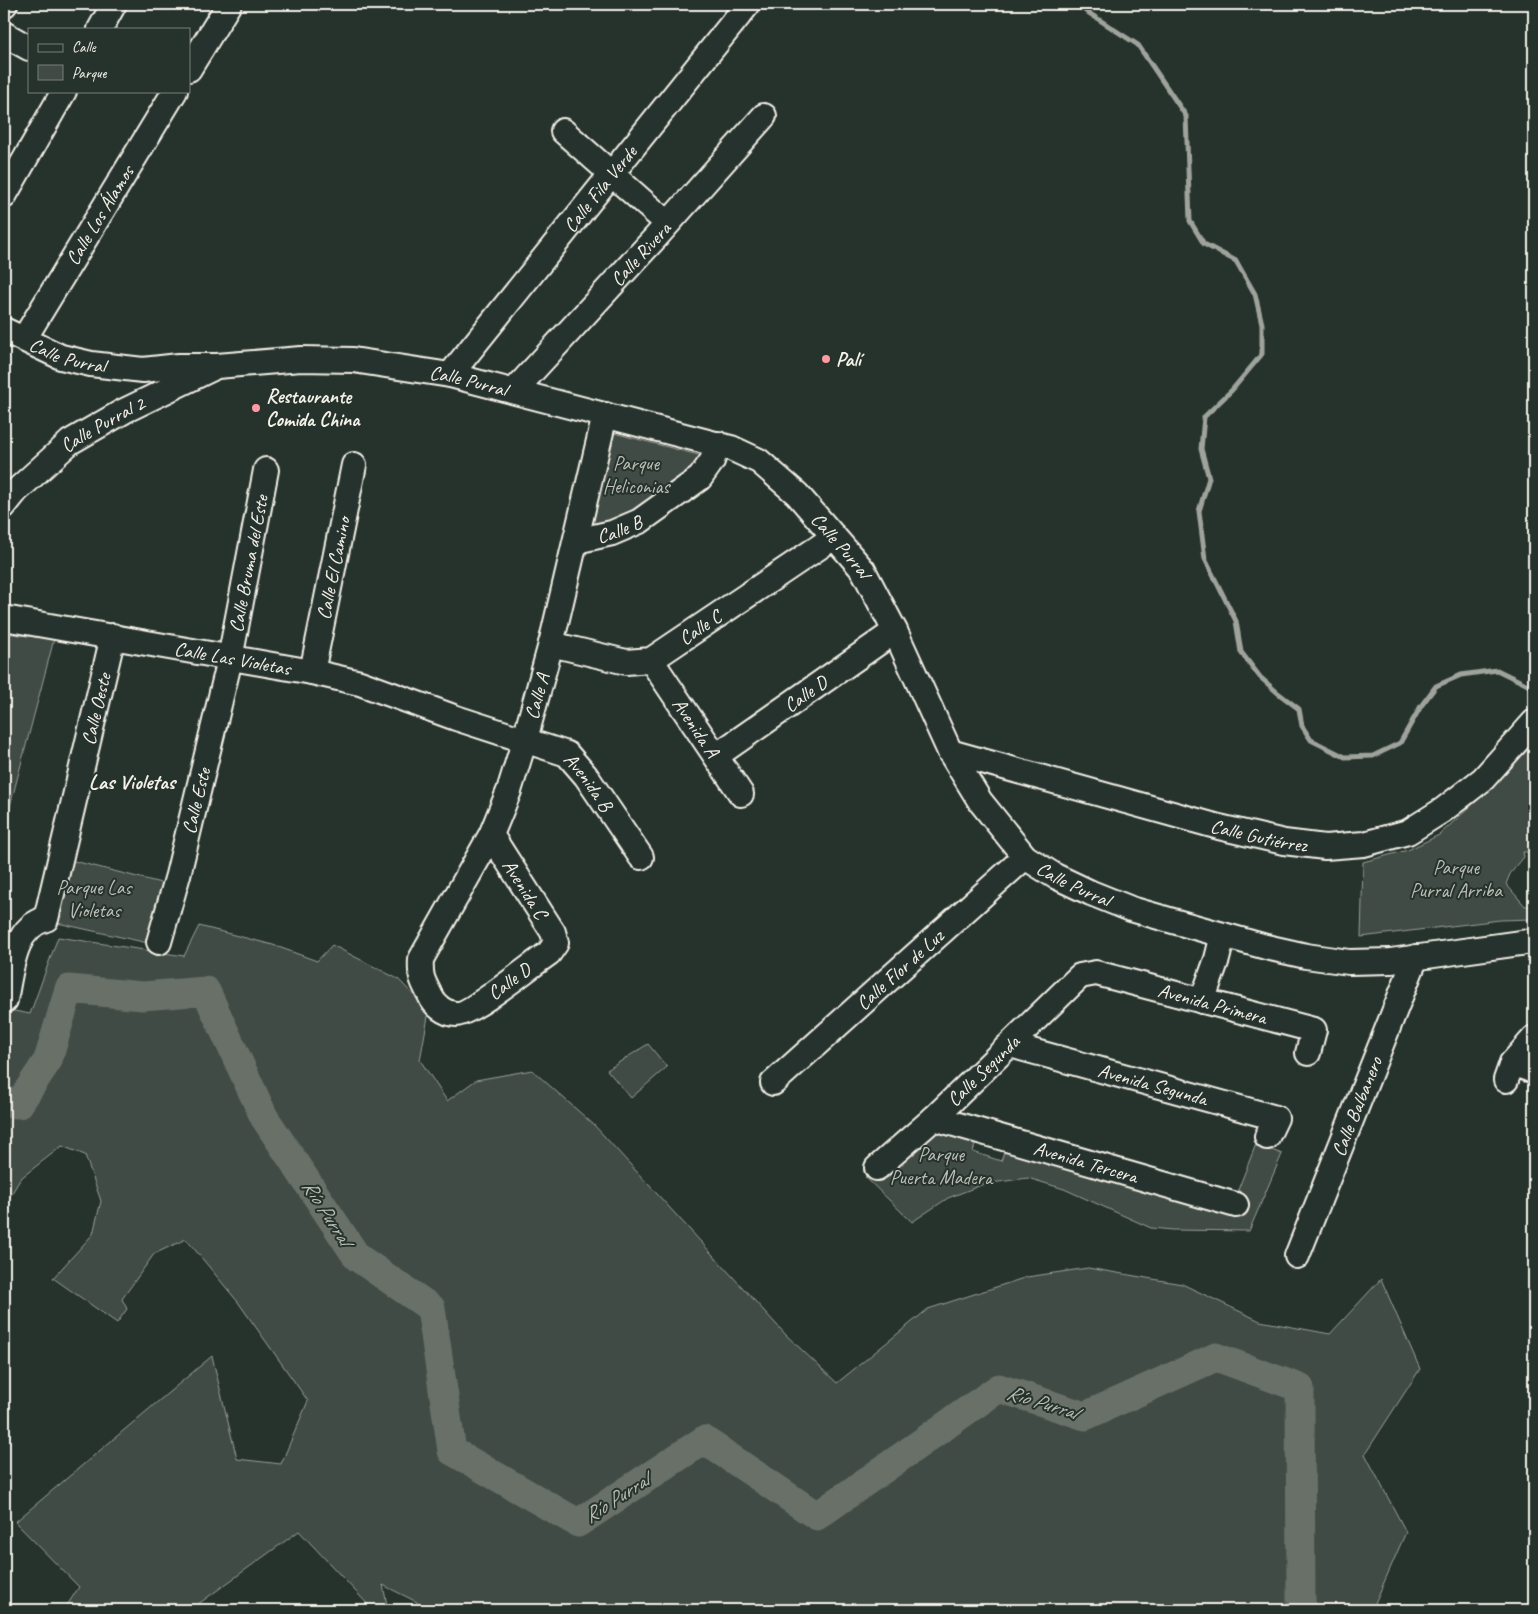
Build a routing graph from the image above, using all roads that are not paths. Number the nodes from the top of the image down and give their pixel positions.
1 (114, 4) edge
2 (229, 4) edge
3 (748, 4) edge
4 (101, 28) edge
5 (4, 34) edge
6 (28, 47) edge
7 (190, 67) edge
8 (63, 92) edge
9 (174, 92) edge
10 (764, 116) dead end
11 (563, 131) dead end
12 (612, 175) junction
13 (4, 196) edge
14 (658, 215) dead end
15 (14, 334) edge
16 (218, 366) junction
17 (450, 375) junction
18 (515, 390) junction
19 (605, 415) junction
20 (718, 444) junction
21 (354, 465) dead end
22 (266, 470) dead end
23 (4, 506) edge
24 (834, 537) junction
25 (576, 541) junction
26 (4, 618) edge
27 (895, 630) junction
28 (113, 636) junction
29 (551, 644) junction
30 (230, 658) junction
31 (651, 660) junction
32 (312, 672) junction
33 (456, 718) joint
34 (1534, 722) edge
35 (525, 739) junction
36 (950, 752) junction
37 (716, 756) junction
38 (741, 794) dead end
39 (491, 836) junction
40 (641, 857) dead end
41 (1026, 857) junction
42 (1223, 934) junction
43 (1534, 941) edge
44 (159, 942) dead end
45 (556, 943) joint
46 (1416, 958) junction
47 (1088, 973) joint
48 (5, 1000) dead end
49 (1202, 1001) junction
50 (458, 1015) joint
51 (1534, 1038) edge
52 (1010, 1045) junction
53 (1308, 1053) dead end
54 (1534, 1071) edge
55 (774, 1083) dead end
56 (934, 1118) junction
57 (1267, 1137) dead end
58 (877, 1168) dead end
59 (1236, 1205) dead end
60 (1297, 1256) dead end

1 - 4 street
2 - 7 street
3 - 12 street, Calle Fila Verde
5 - 6 street
8 - 13 street
9 - 15 street, Calle Los Álamos
10 - 18 street, Calle Rivera
11 - 12 street
12 - 14 street
12 - 17 street, Calle Fila Verde
15 - 16 street, Calle Purral
16 - 17 street, Calle Purral
16 - 23 street, Calle Purral 2
17 - 18 street, Calle Purral
18 - 19 street, Calle Purral
19 - 20 street, Calle Purral
19 - 25 street, Calle A
20 - 24 street, Calle Purral
20 - 25 street, Calle B
21 - 32 street, Calle El Camino
22 - 30 street, Calle Bruma del Este
24 - 27 street, Calle Purral
24 - 31 street, Calle C
25 - 29 street, Calle A
26 - 28 street, Calle Las Violetas
27 - 36 street, Calle Purral
27 - 37 street, Calle D
28 - 30 street, Calle Las Violetas
28 - 48 street, Calle Oeste
29 - 31 street, Calle C
29 - 35 street, Calle A
30 - 32 street, Calle Las Violetas
30 - 44 street, Calle Este
31 - 37 street, Avenida A
32 - 33 street, Calle Las Violetas
33 - 35 street, Avenida B
34 - 36 street, Calle Gutiérrez
35 - 39 street, Calle A
35 - 40 street, Avenida B
36 - 41 street, Calle Purral
37 - 38 street, Avenida A
39 - 45 street, Avenida C
39 - 50 street, Calle A
41 - 42 street, Calle Purral
41 - 55 street, Calle Flor de Luz
42 - 46 street, Calle Purral
42 - 49 street
43 - 46 street, Calle Purral
45 - 50 street, Calle D
46 - 60 street, Calle Balbanero
47 - 49 street, Avenida Primera
47 - 52 street, Calle Segunda
49 - 53 street, Avenida Primera
51 - 54 street
52 - 56 street, Calle Segunda
52 - 57 street, Avenida Segunda
56 - 58 street, Calle Segunda
56 - 59 street, Avenida Tercera

